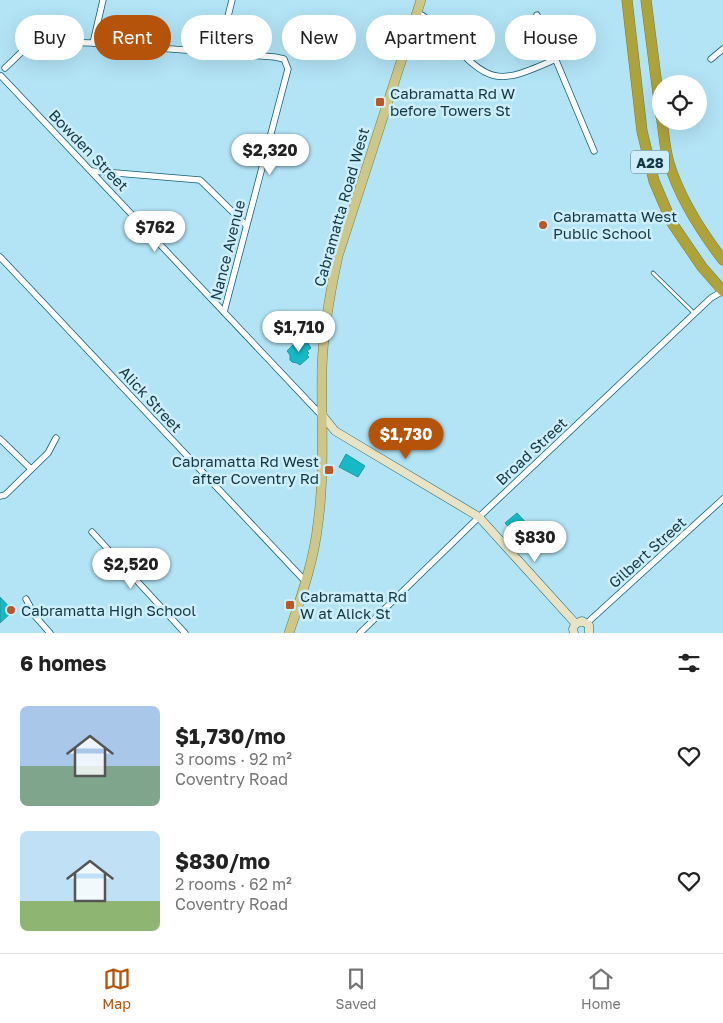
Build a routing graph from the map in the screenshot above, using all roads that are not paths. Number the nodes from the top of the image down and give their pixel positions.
1 (103, 0) edge
2 (232, 0) edge
3 (421, 0) edge
4 (627, 0) edge
5 (646, 0) edge
6 (416, 12) junction
7 (228, 15) edge
8 (93, 43) junction
9 (723, 49) edge
10 (181, 50) edge
11 (272, 57) edge
12 (711, 59) dead end
13 (554, 60) edge
14 (556, 60) edge
15 (2, 67) edge
16 (656, 75) edge
17 (0, 76) edge
18 (664, 130) edge
19 (594, 151) dead end
20 (92, 171) junction
21 (246, 225) junction
22 (0, 257) edge
23 (723, 260) edge
24 (653, 273) dead end
25 (723, 291) edge
26 (224, 312) junction
27 (695, 313) junction
28 (323, 416) junction
29 (56, 438) dead end
30 (0, 439) edge
31 (31, 468) junction
32 (0, 496) edge
33 (723, 499) edge
34 (479, 517) junction
35 (92, 532) dead end
36 (305, 581) junction
37 (26, 599) dead end
38 (587, 623) junction
39 (576, 624) junction
40 (50, 633) edge
41 (185, 633) edge
42 (289, 633) edge
43 (360, 633) edge
44 (574, 633) edge
45 (589, 633) edge

1 - 8 street
2 - 7 street
3 - 6 main road, Cabramatta Road West
4 - 25 highway, A28
5 - 16 highway
6 - 13 street
6 - 28 main road, Cabramatta Road West
8 - 10 street
8 - 15 street
9 - 12 street
11 - 21 street, Nance Avenue
14 - 19 street
15 - 17 street
17 - 20 street, Bowden Street
18 - 23 highway, A28
20 - 21 street
20 - 26 street, Bowden Street
21 - 26 street, Nance Avenue
22 - 36 street, Alick Street
24 - 27 lane
25 - 27 street, Broad Street
26 - 28 street, Bowden Street
27 - 34 street, Broad Street
28 - 34 street
28 - 36 main road, Cabramatta Road West
29 - 31 street
30 - 31 street
31 - 32 street
33 - 38 street, Gilbert Street
34 - 39 street
34 - 43 street, Broad Street
35 - 41 street
36 - 42 main road, Cabramatta Road West
37 - 40 street
38 - 39 street
38 - 45 street
39 - 44 street

